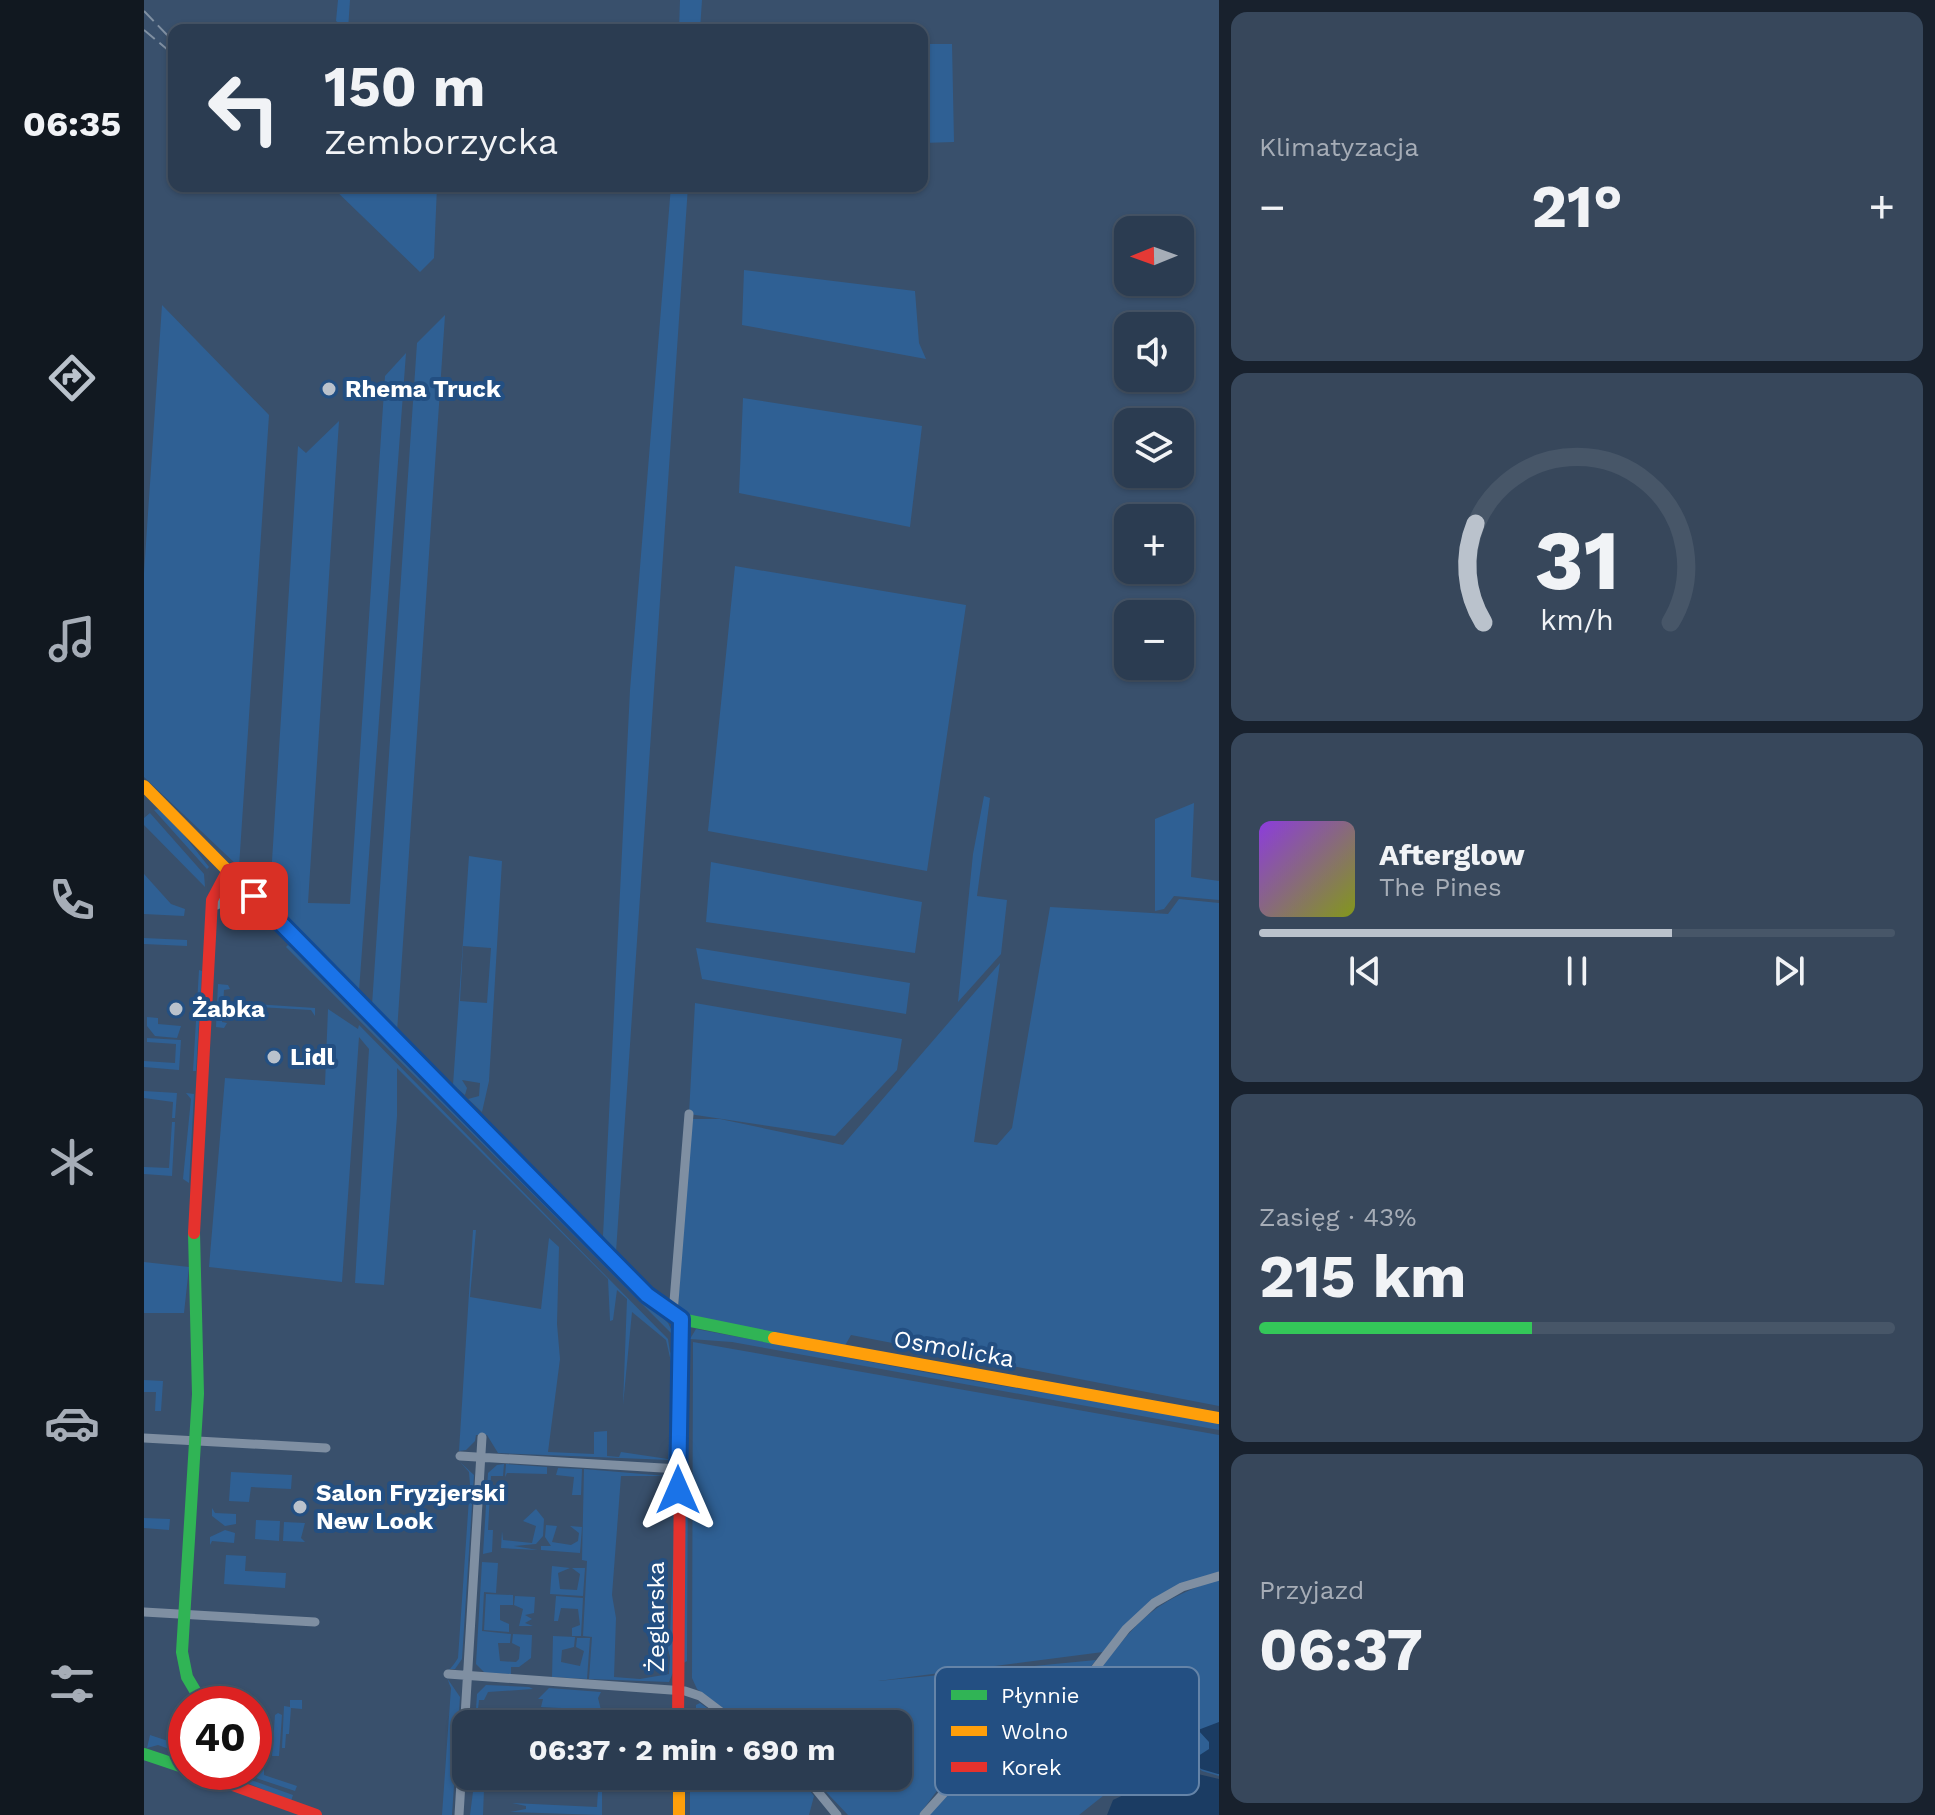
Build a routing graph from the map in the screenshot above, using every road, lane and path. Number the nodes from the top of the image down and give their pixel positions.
1 (144, 786) edge
2 (233, 875) junction
3 (689, 1114) dead end
4 (677, 1316) junction
5 (1219, 1418) edge
6 (482, 1437) dead end
7 (144, 1438) edge
8 (195, 1441) junction
9 (326, 1448) dead end
10 (460, 1456) dead end
11 (481, 1457) junction
12 (679, 1469) junction
13 (1219, 1576) edge
14 (144, 1612) edge
15 (183, 1614) junction
16 (315, 1622) dead end
17 (1097, 1667) edge
18 (448, 1674) dead end
19 (467, 1678) junction
20 (194, 1686) edge
21 (678, 1690) junction
22 (678, 1710) edge
23 (718, 1710) edge
24 (144, 1754) edge
25 (168, 1762) edge
26 (252, 1790) edge
27 (679, 1790) edge
28 (816, 1790) edge
29 (942, 1795) edge
30 (316, 1815) edge
31 (459, 1815) edge
32 (679, 1815) edge
33 (837, 1815) edge
34 (924, 1815) edge

1 - 2 street
2 - 4 street
2 - 8 street
3 - 4 street, Żeglarska
4 - 5 street, Osmolicka
4 - 12 street, Żeglarska
6 - 11 street
7 - 8 street
8 - 9 street
8 - 15 street
10 - 11 street
11 - 12 street
11 - 19 street
12 - 21 street, Żeglarska
13 - 17 street
14 - 15 street
15 - 16 street
15 - 20 street
18 - 19 street
19 - 21 street
19 - 31 street
21 - 22 street, Żeglarska
21 - 23 street
24 - 25 street
26 - 30 street
27 - 32 street
28 - 33 street
29 - 34 street

